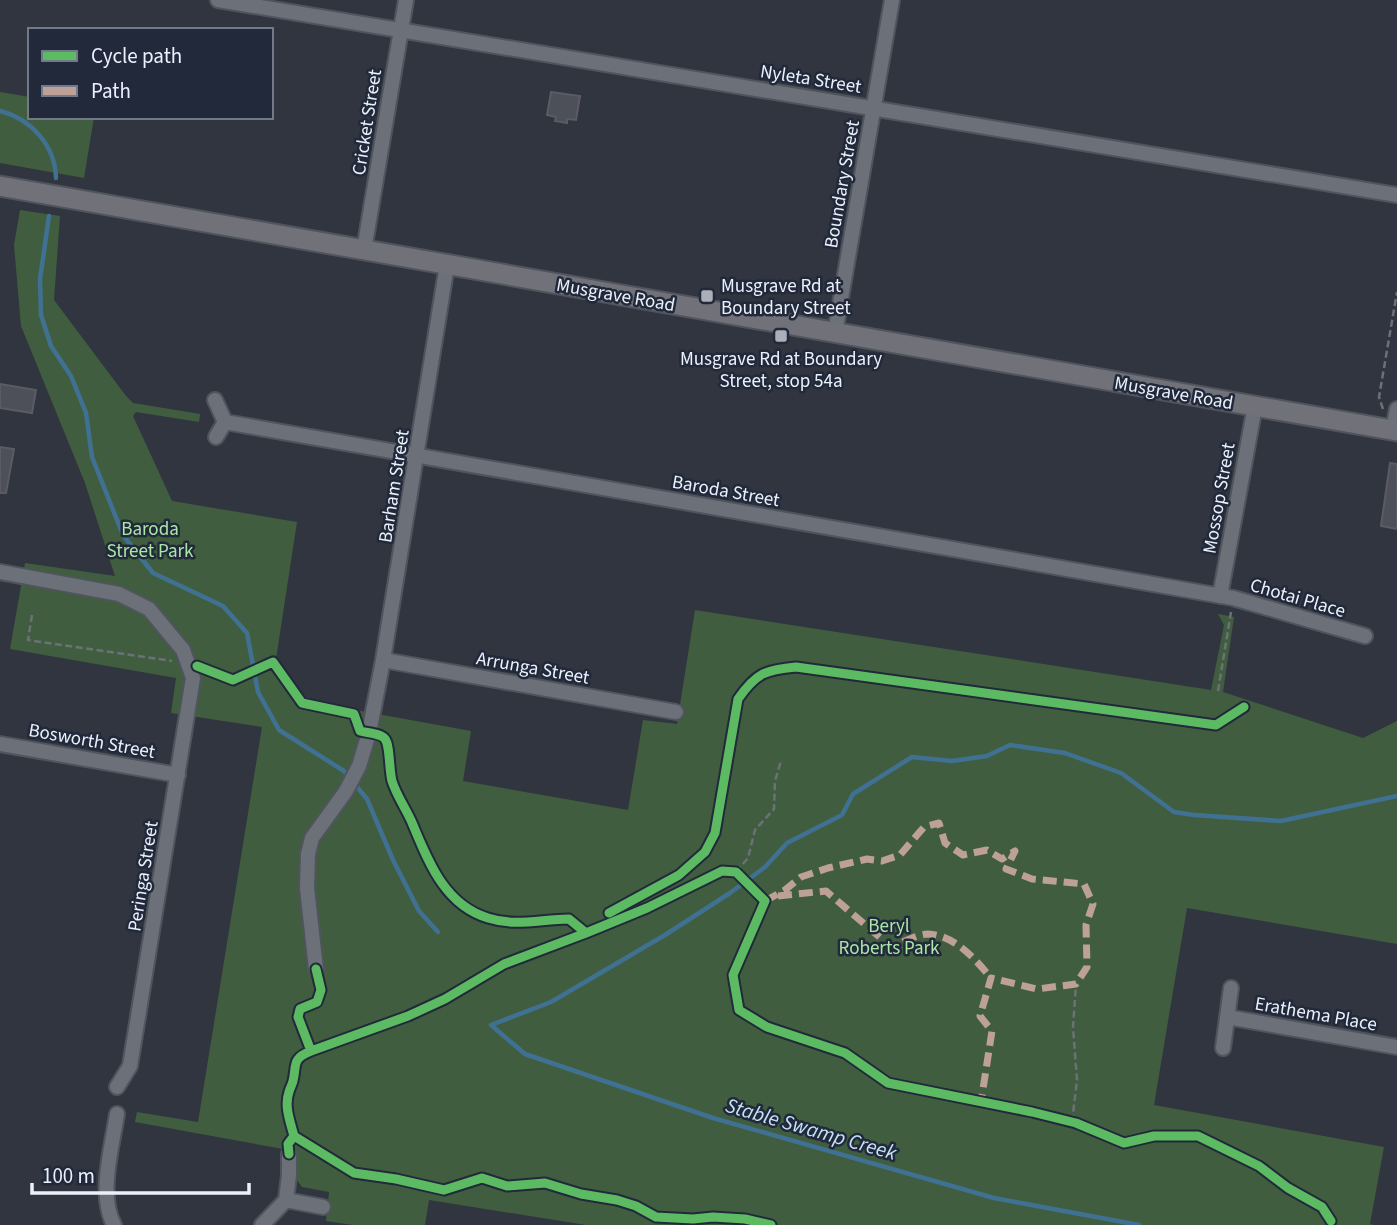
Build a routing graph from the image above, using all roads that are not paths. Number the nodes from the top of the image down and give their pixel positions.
1 (218, 0) edge
2 (406, 0) edge
3 (892, 0) edge
4 (401, 30) junction
5 (873, 108) junction
6 (0, 186) edge
7 (1397, 195) edge
8 (364, 250) junction
9 (447, 265) junction
10 (835, 333) junction
11 (215, 400) dead end
12 (1255, 406) junction
13 (1390, 409) edge
14 (225, 422) junction
15 (1395, 431) edge
16 (216, 437) dead end
17 (418, 455) junction
18 (0, 572) edge
19 (1227, 597) junction
20 (1364, 636) dead end
21 (383, 660) junction
22 (676, 712) dead end
23 (0, 746) edge
24 (178, 775) junction
25 (316, 969) dead end
26 (1231, 988) dead end
27 (1227, 1017) junction
28 (1397, 1046) edge
29 (1223, 1048) dead end
30 (117, 1087) dead end
31 (117, 1114) dead end
32 (289, 1154) dead end
33 (286, 1200) junction
34 (323, 1207) dead end
35 (114, 1225) edge
36 (262, 1225) edge

1 - 4 street, Nyleta Street
2 - 4 street, Cricket Street
3 - 5 street, Boundary Street
4 - 5 street, Nyleta Street
4 - 8 street, Cricket Street
5 - 7 street, Nyleta Street
5 - 10 street, Boundary Street
6 - 8 street, Musgrave Road
8 - 9 street, Musgrave Road
9 - 10 street, Musgrave Road
9 - 17 street, Barham Street
10 - 12 street, Musgrave Road
11 - 14 street
12 - 15 street, Musgrave Road
12 - 19 street, Mossop Street
13 - 15 street
14 - 16 street
14 - 17 street, Baroda Street
17 - 19 street, Baroda Street
17 - 21 street, Barham Street
18 - 24 street, Peringa Street
19 - 20 street, Chotai Place
21 - 22 street, Arrunga Street
21 - 25 street, Barham Street
23 - 24 street, Bosworth Street
24 - 30 street, Peringa Street
26 - 27 street, Erathema Place
27 - 28 street, Erathema Place
27 - 29 street, Erathema Place
31 - 35 street
32 - 33 street
33 - 34 street
33 - 36 street

